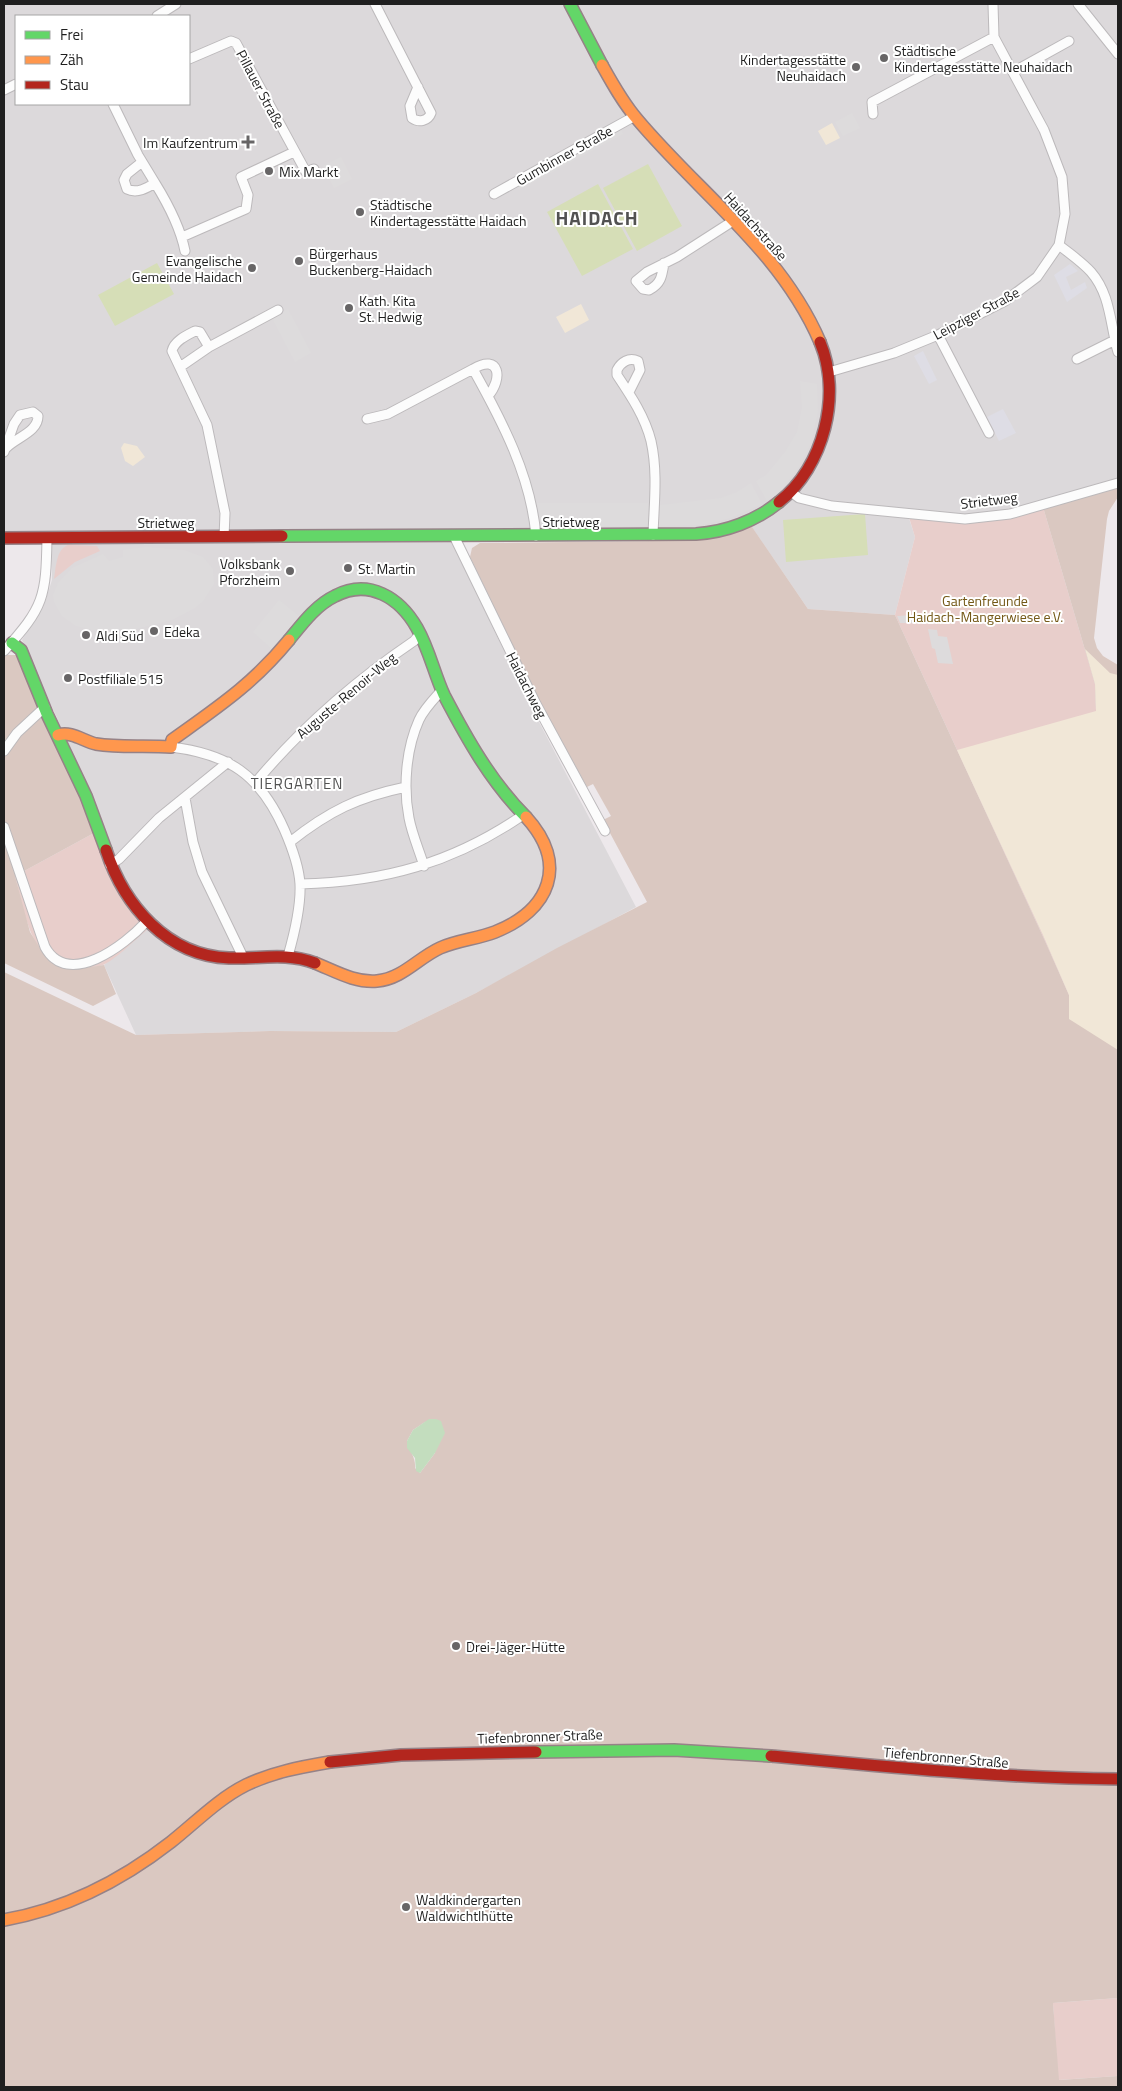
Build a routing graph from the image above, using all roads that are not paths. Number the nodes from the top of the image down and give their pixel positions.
1 (176, 4) edge
2 (375, 4) edge
3 (570, 4) edge
4 (992, 4) edge
5 (1078, 4) edge
6 (159, 15) edge
7 (994, 37) junction
8 (1070, 41) dead end
9 (1118, 54) edge
10 (190, 59) edge
11 (1013, 72) junction
12 (418, 87) dead end
13 (114, 105) edge
14 (873, 114) dead end
15 (635, 116) junction
16 (294, 152) junction
17 (142, 162) junction
18 (314, 168) dead end
19 (155, 183) junction
20 (494, 194) dead end
21 (733, 222) junction
22 (182, 237) junction
23 (1059, 245) junction
24 (185, 251) dead end
25 (664, 263) dead end
26 (278, 310) dead end
27 (938, 334) junction
28 (1114, 340) junction
29 (209, 347) junction
30 (1118, 352) edge
31 (1077, 359) dead end
32 (180, 367) junction
33 (473, 370) junction
34 (829, 372) junction
35 (629, 392) dead end
36 (488, 396) junction
37 (367, 419) dead end
38 (989, 433) dead end
39 (1118, 483) edge
40 (792, 492) junction
41 (653, 535) junction
42 (454, 536) junction
43 (536, 536) junction
44 (224, 537) junction
45 (4, 538) edge
46 (47, 538) junction
47 (420, 634) junction
48 (12, 642) junction
49 (4, 651) edge
50 (442, 690) junction
51 (44, 707) junction
52 (58, 735) junction
53 (171, 747) junction
54 (4, 751) edge
55 (228, 762) junction
56 (256, 782) junction
57 (406, 787) junction
58 (185, 798) junction
59 (523, 815) junction
60 (4, 827) edge
61 (605, 831) dead end
62 (290, 842) junction
63 (110, 865) junction
64 (424, 866) junction
65 (300, 884) junction
66 (146, 922) junction
67 (288, 956) junction
68 (244, 958) junction
69 (1118, 1779) edge
70 (4, 1920) edge

1 - 6 street
2 - 12 street
3 - 15 street, Haidachstraße
4 - 7 street, Leipziger Straße
5 - 9 street
7 - 11 street, Leipziger Straße
7 - 14 street
8 - 11 street
10 - 16 street, Pillauer Straße
11 - 23 street, Leipziger Straße
13 - 17 street
15 - 20 street, Gumbinner Straße
15 - 21 street, Haidachstraße
16 - 18 street, Pillauer Straße
16 - 22 street
17 - 19 street
17 - 19 street
19 - 22 street
21 - 25 street
21 - 34 street, Haidachstraße
22 - 24 street
23 - 27 street, Leipziger Straße
23 - 28 street
26 - 29 street
27 - 34 street, Leipziger Straße
27 - 38 street
28 - 30 street
28 - 31 street
29 - 32 street
29 - 32 street
32 - 44 street
33 - 36 street
33 - 36 street
33 - 37 street
34 - 40 street, Haidachstraße
35 - 41 street
36 - 43 street
39 - 40 street, Strietweg
40 - 41 street, Strietweg
41 - 43 street, Strietweg
42 - 43 street, Strietweg
42 - 44 street, Strietweg
42 - 61 street, Haidachweg
44 - 46 street, Strietweg
45 - 46 street, Strietweg
46 - 48 street
47 - 50 street
47 - 53 street
47 - 56 street, Auguste-Renoir-Weg
48 - 49 street
48 - 51 street
50 - 57 street
50 - 59 street
51 - 52 street
51 - 54 street
52 - 53 street
52 - 63 street
53 - 55 street
55 - 56 street
55 - 58 street
56 - 62 street
57 - 62 street
57 - 64 street
58 - 63 street
58 - 68 street
59 - 64 street
59 - 67 street
60 - 66 street
62 - 65 street
63 - 66 street
64 - 65 street
65 - 67 street
66 - 68 street
67 - 68 street
69 - 70 street, Tiefenbronner Straße

